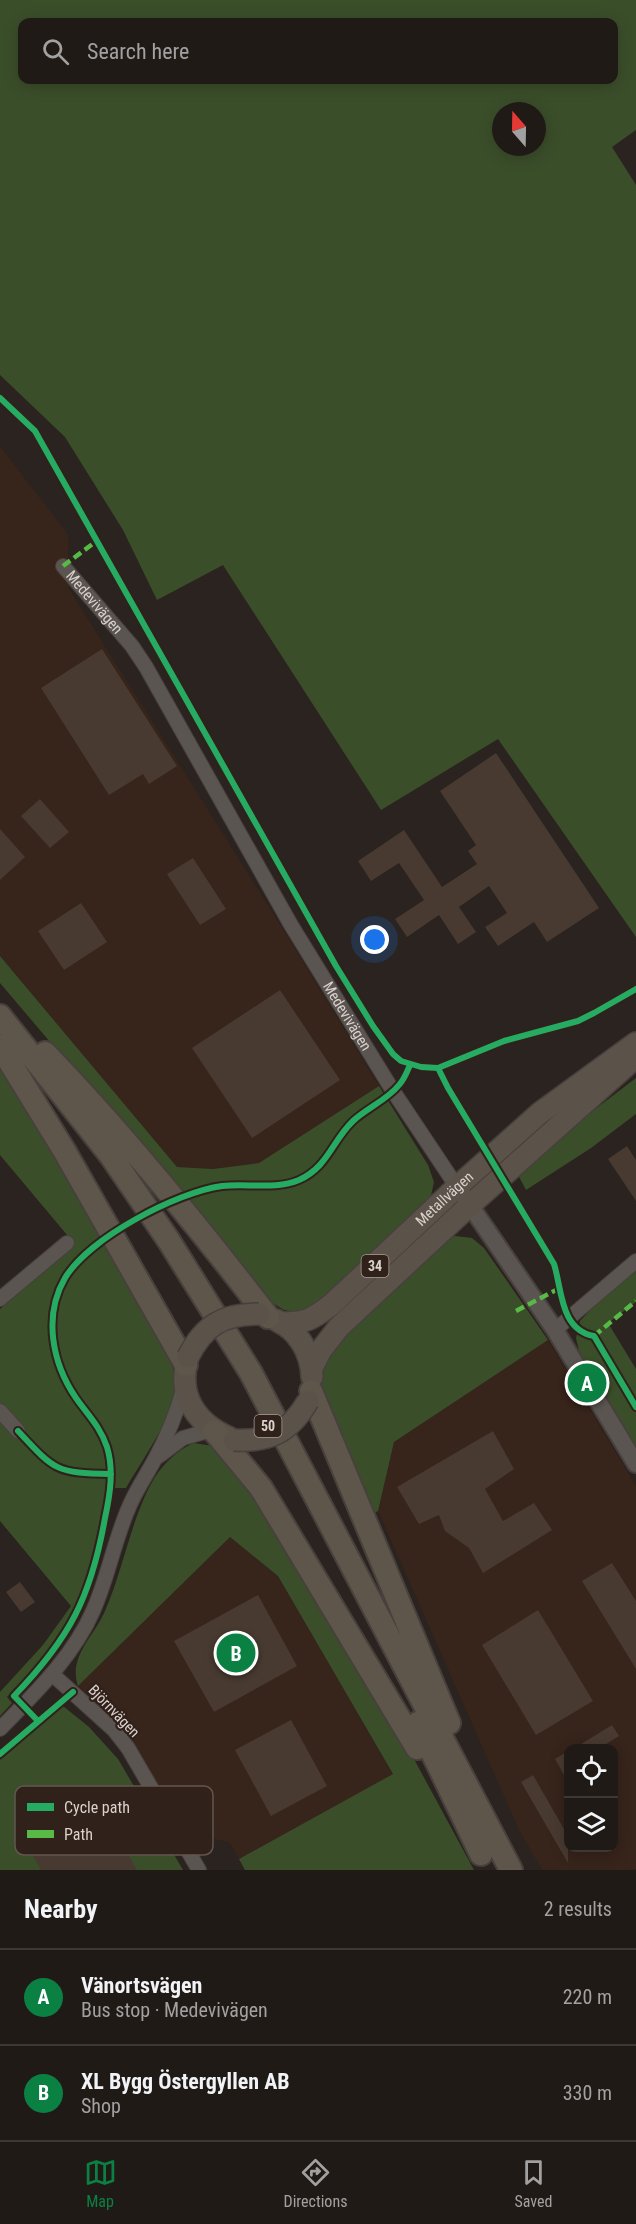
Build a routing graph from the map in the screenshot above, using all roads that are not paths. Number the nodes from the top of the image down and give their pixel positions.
1 (63, 566) dead end
2 (0, 1007) edge
3 (0, 1016) edge
4 (0, 1031) edge
5 (636, 1043) edge
6 (0, 1046) edge
7 (636, 1057) edge
8 (457, 1186) junction
9 (470, 1205) junction
10 (67, 1242) dead end
11 (636, 1261) edge
12 (0, 1299) edge
13 (270, 1318) junction
14 (555, 1330) junction
15 (312, 1368) junction
16 (186, 1369) junction
17 (309, 1396) junction
18 (0, 1411) edge
19 (18, 1431) dead end
20 (220, 1433) junction
21 (155, 1459) junction
22 (636, 1464) edge
23 (52, 1674) junction
24 (0, 1730) edge
25 (150, 1786) edge
26 (190, 1855) edge
27 (496, 1862) edge
28 (199, 1870) edge

1 - 8 street, Medevivägen
2 - 13 highway
3 - 27 highway, 50
4 - 27 highway, 50
5 - 8 main road, Metallvägen / 34
6 - 16 highway
7 - 9 main road, Metallvägen / 34
8 - 9 street, Medevivägen
8 - 13 main road, Metallvägen / 34
9 - 14 street, Medevivägen
9 - 15 main road, Metallvägen / 34
10 - 12 street
11 - 14 street
13 - 15 main road, 34
13 - 16 main road, 34, bridge
14 - 22 street, Medevivägen
15 - 17 main road, 34
16 - 20 main road
16 - 21 street
17 - 20 main road, bridge
17 - 27 highway
18 - 19 street
20 - 21 street
20 - 27 highway
21 - 23 street
23 - 24 street
23 - 25 street, Björnvägen
26 - 28 street, Björnvägen

